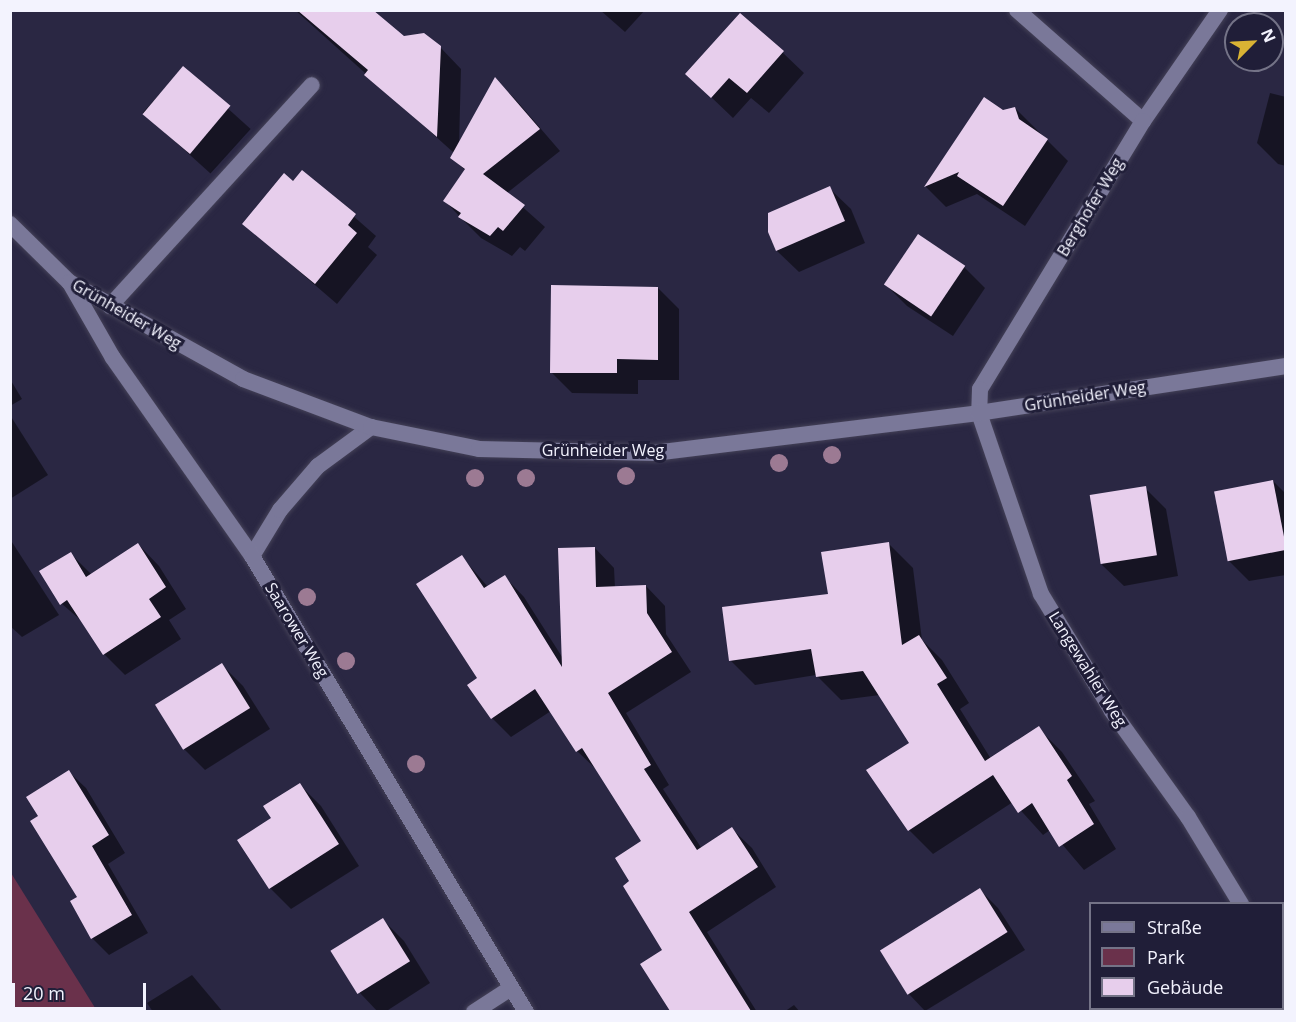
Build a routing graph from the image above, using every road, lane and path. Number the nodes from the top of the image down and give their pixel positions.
1 (1017, 10) edge
2 (1220, 10) edge
3 (312, 85) dead end
4 (1143, 121) junction
5 (10, 224) edge
6 (69, 282) junction
7 (110, 306) junction
8 (1286, 366) edge
9 (979, 412) junction
10 (371, 427) junction
11 (252, 556) junction
12 (1240, 902) edge
13 (511, 988) junction
14 (474, 1011) edge
15 (526, 1011) edge

1 - 4 street
2 - 4 street, Berghofer Weg
3 - 7 street
4 - 9 street, Berghofer Weg
5 - 6 street, Grünheider Weg
6 - 7 street, Grünheider Weg
6 - 11 street, Saarower Weg
7 - 10 street, Grünheider Weg
8 - 9 street, Grünheider Weg
9 - 10 street, Grünheider Weg
9 - 12 street, Langewahler Weg
10 - 11 street
11 - 13 street, Saarower Weg
13 - 14 street
13 - 15 street, Saarower Weg

